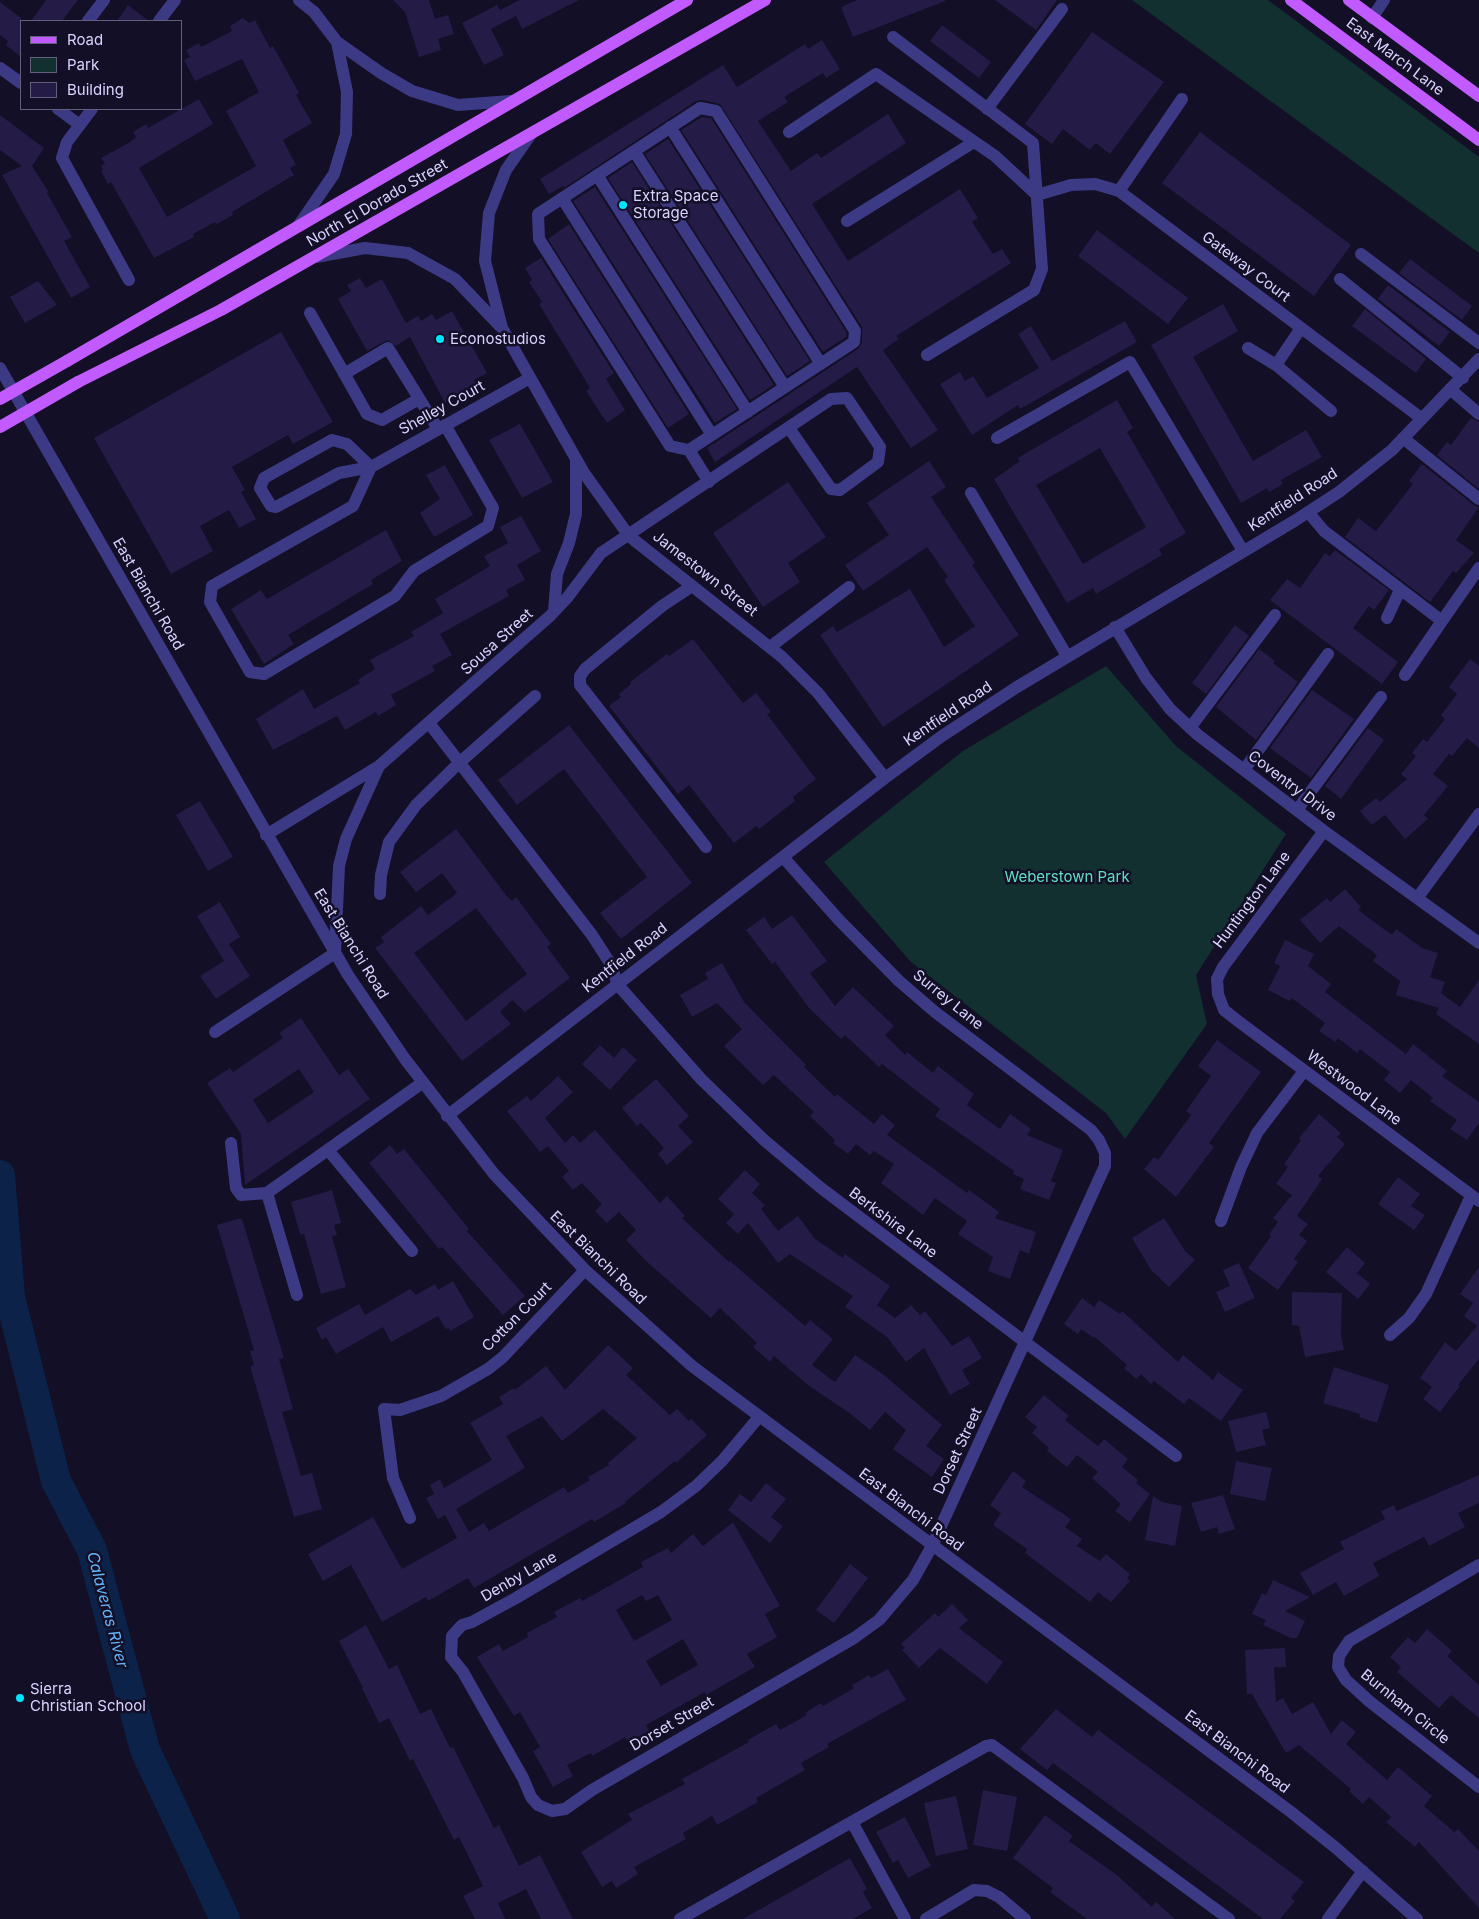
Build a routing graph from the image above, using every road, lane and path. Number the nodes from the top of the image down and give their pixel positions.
1 (104, 0) edge
2 (299, 0) edge
3 (688, 0) edge
4 (765, 0) edge
5 (1291, 0) edge
6 (1349, 0) edge
7 (1384, 0) edge
8 (168, 2) edge
9 (1062, 9) dead end
10 (1372, 18) junction
11 (89, 20) edge
12 (159, 20) edge
13 (893, 38) dead end
14 (337, 42) junction
15 (0, 68) edge
16 (20, 82) edge
17 (1479, 96) edge
18 (1182, 99) dead end
19 (511, 101) junction
20 (987, 109) junction
21 (59, 110) edge
22 (91, 110) edge
23 (80, 125) junction
24 (670, 127) junction
25 (789, 132) dead end
26 (532, 134) junction
27 (1479, 140) edge
28 (974, 142) junction
29 (634, 151) junction
30 (597, 175) junction
31 (1119, 191) junction
32 (1037, 195) junction
33 (562, 198) junction
34 (847, 221) dead end
35 (299, 225) junction
36 (1361, 254) dead end
37 (315, 257) junction
38 (1340, 279) dead end
39 (130, 280) dead end
40 (310, 313) dead end
41 (502, 328) junction
42 (1301, 328) junction
43 (1479, 342) edge
44 (1248, 348) dead end
45 (926, 356) dead end
46 (1479, 359) edge
47 (821, 364) junction
48 (1276, 365) junction
49 (0, 368) edge
50 (344, 374) junction
51 (530, 378) junction
52 (1463, 378) junction
53 (785, 387) junction
54 (1450, 389) junction
55 (0, 398) edge
56 (419, 399) junction
57 (1331, 411) dead end
58 (748, 412) junction
59 (1479, 414) edge
60 (1421, 418) junction
61 (0, 427) edge
62 (442, 427) junction
63 (789, 428) junction
64 (712, 435) junction
65 (998, 438) dead end
66 (1403, 438) junction
67 (689, 450) junction
68 (576, 459) junction
69 (371, 467) junction
70 (709, 482) junction
71 (972, 492) dead end
72 (1479, 499) edge
73 (1308, 512) junction
74 (629, 536) junction
75 (1243, 551) junction
76 (1479, 568) edge
77 (692, 586) junction
78 (848, 587) dead end
79 (1400, 590) junction
80 (554, 611) junction
81 (1275, 615) dead end
82 (1387, 618) dead end
83 (1442, 621) junction
84 (1114, 627) junction
85 (770, 647) junction
86 (1328, 654) dead end
87 (1067, 656) junction
88 (1405, 675) dead end
89 (535, 696) dead end
90 (1381, 696) dead end
91 (429, 723) junction
92 (1190, 728) junction
93 (459, 764) junction
94 (379, 766) junction
95 (1244, 770) junction
96 (885, 778) junction
97 (1297, 810) junction
98 (1479, 814) edge
99 (1324, 831) junction
100 (266, 835) junction
101 (706, 846) dead end
102 (783, 857) junction
103 (380, 894) dead end
104 (1418, 897) junction
105 (1479, 943) edge
106 (335, 953) junction
107 (618, 985) junction
108 (1218, 994) joint
109 (214, 1032) dead end
110 (1304, 1071) junction
111 (422, 1083) junction
112 (447, 1116) junction
113 (232, 1143) dead end
114 (328, 1150) junction
115 (1105, 1153) joint
116 (267, 1193) junction
117 (1475, 1199) edge
118 (1221, 1221) dead end
119 (412, 1251) dead end
120 (585, 1270) junction
121 (297, 1295) dead end
122 (1390, 1335) dead end
123 (1026, 1342) junction
124 (759, 1417) junction
125 (1176, 1456) dead end
126 (410, 1518) dead end
127 (932, 1546) junction
128 (1479, 1564) edge
129 (1479, 1787) edge
130 (547, 1810) joint
131 (852, 1822) junction
132 (1363, 1872) junction
133 (680, 1919) edge
134 (905, 1919) edge
135 (926, 1919) edge
136 (1026, 1919) edge
137 (1229, 1919) edge
138 (1328, 1919) edge
139 (1417, 1919) edge

1 - 11 street
2 - 14 street
3 - 19 main road, North El Dorado Street
4 - 26 main road, North El Dorado Street
5 - 27 main road, East March Lane
6 - 10 main road, East March Lane
7 - 10 street
8 - 12 street
9 - 20 street
10 - 17 main road, East March Lane
13 - 20 street
14 - 19 street
14 - 35 street
15 - 16 street
18 - 31 street
19 - 35 main road, North El Dorado Street
20 - 32 street
21 - 23 street
22 - 23 street
23 - 39 street
24 - 29 street
24 - 47 street
24 - 47 street
25 - 28 street
26 - 37 main road, North El Dorado Street
26 - 41 street
28 - 32 street
28 - 34 street
29 - 30 street
29 - 53 street
30 - 33 street
30 - 58 street
31 - 32 street, Gateway Court
31 - 42 street, Gateway Court
32 - 45 street
33 - 64 street
33 - 67 street
35 - 55 main road, North El Dorado Street, bridge
36 - 43 street
37 - 41 street
37 - 61 main road, North El Dorado Street, bridge
38 - 52 street
40 - 50 street
41 - 51 street, Jamestown Street
42 - 48 street
42 - 60 street, Gateway Court
44 - 48 street
46 - 52 street, Kentfield Road
47 - 53 street
48 - 57 street
49 - 100 street, East Bianchi Road
50 - 56 street
50 - 56 street
51 - 62 street, Shelley Court
51 - 68 street, Jamestown Street
52 - 54 street, Kentfield Road
53 - 58 street
54 - 59 street
54 - 60 street, Kentfield Road
56 - 62 street
58 - 64 street
60 - 66 street, Kentfield Road
62 - 69 street, Shelley Court
62 - 69 street
63 - 63 street, Sousa Street
63 - 70 street, Sousa Street
64 - 67 street
65 - 75 street
66 - 72 street
66 - 73 street, Kentfield Road
67 - 70 street
68 - 74 street, Jamestown Street
68 - 80 street
69 - 69 street, Shelley Court
70 - 74 street, Sousa Street
71 - 87 street
73 - 75 street, Kentfield Road
73 - 79 street
74 - 77 street, Jamestown Street
74 - 80 street, Sousa Street
75 - 84 street, Kentfield Road
76 - 83 street
77 - 85 street, Jamestown Street
77 - 101 street
78 - 85 street
79 - 82 street
79 - 83 street
80 - 91 street, Sousa Street
81 - 92 street
83 - 88 street
84 - 87 street, Kentfield Road
84 - 92 street, Coventry Drive
85 - 96 street, Jamestown Street
86 - 95 street
87 - 96 street, Kentfield Road
89 - 93 street
90 - 97 street
91 - 93 street
91 - 94 street, Sousa Street
92 - 95 street, Coventry Drive
93 - 103 street
93 - 107 street
94 - 100 street, Sousa Street
94 - 106 street, Sousa Street
95 - 97 street, Coventry Drive
96 - 102 street, Kentfield Road
97 - 99 street, Coventry Drive
98 - 104 street
99 - 104 street, Coventry Drive
99 - 108 street, Huntington Lane
100 - 106 street, East Bianchi Road
102 - 107 street, Kentfield Road
102 - 115 street, Surrey Lane
104 - 105 street, Coventry Drive
106 - 109 street
106 - 111 street, East Bianchi Road
107 - 112 street, Kentfield Road
107 - 123 street, Berkshire Lane
108 - 110 street, Westwood Lane
110 - 117 street, Westwood Lane
110 - 118 street
111 - 112 street, East Bianchi Road
111 - 114 street
112 - 120 street, East Bianchi Road
113 - 116 street
114 - 116 street
114 - 119 street
115 - 123 street, Dorset Street
116 - 121 street
117 - 122 street
120 - 124 street, East Bianchi Road
120 - 126 street, Cotton Court
123 - 125 street, Berkshire Lane
123 - 127 street, Dorset Street
124 - 127 street, East Bianchi Road
124 - 130 street, Denby Lane
127 - 130 street, Dorset Street
127 - 132 street, East Bianchi Road
128 - 129 street, Burnham Circle
131 - 133 street
131 - 134 street
131 - 137 street
132 - 138 street
132 - 139 street, East Bianchi Road
135 - 136 street

